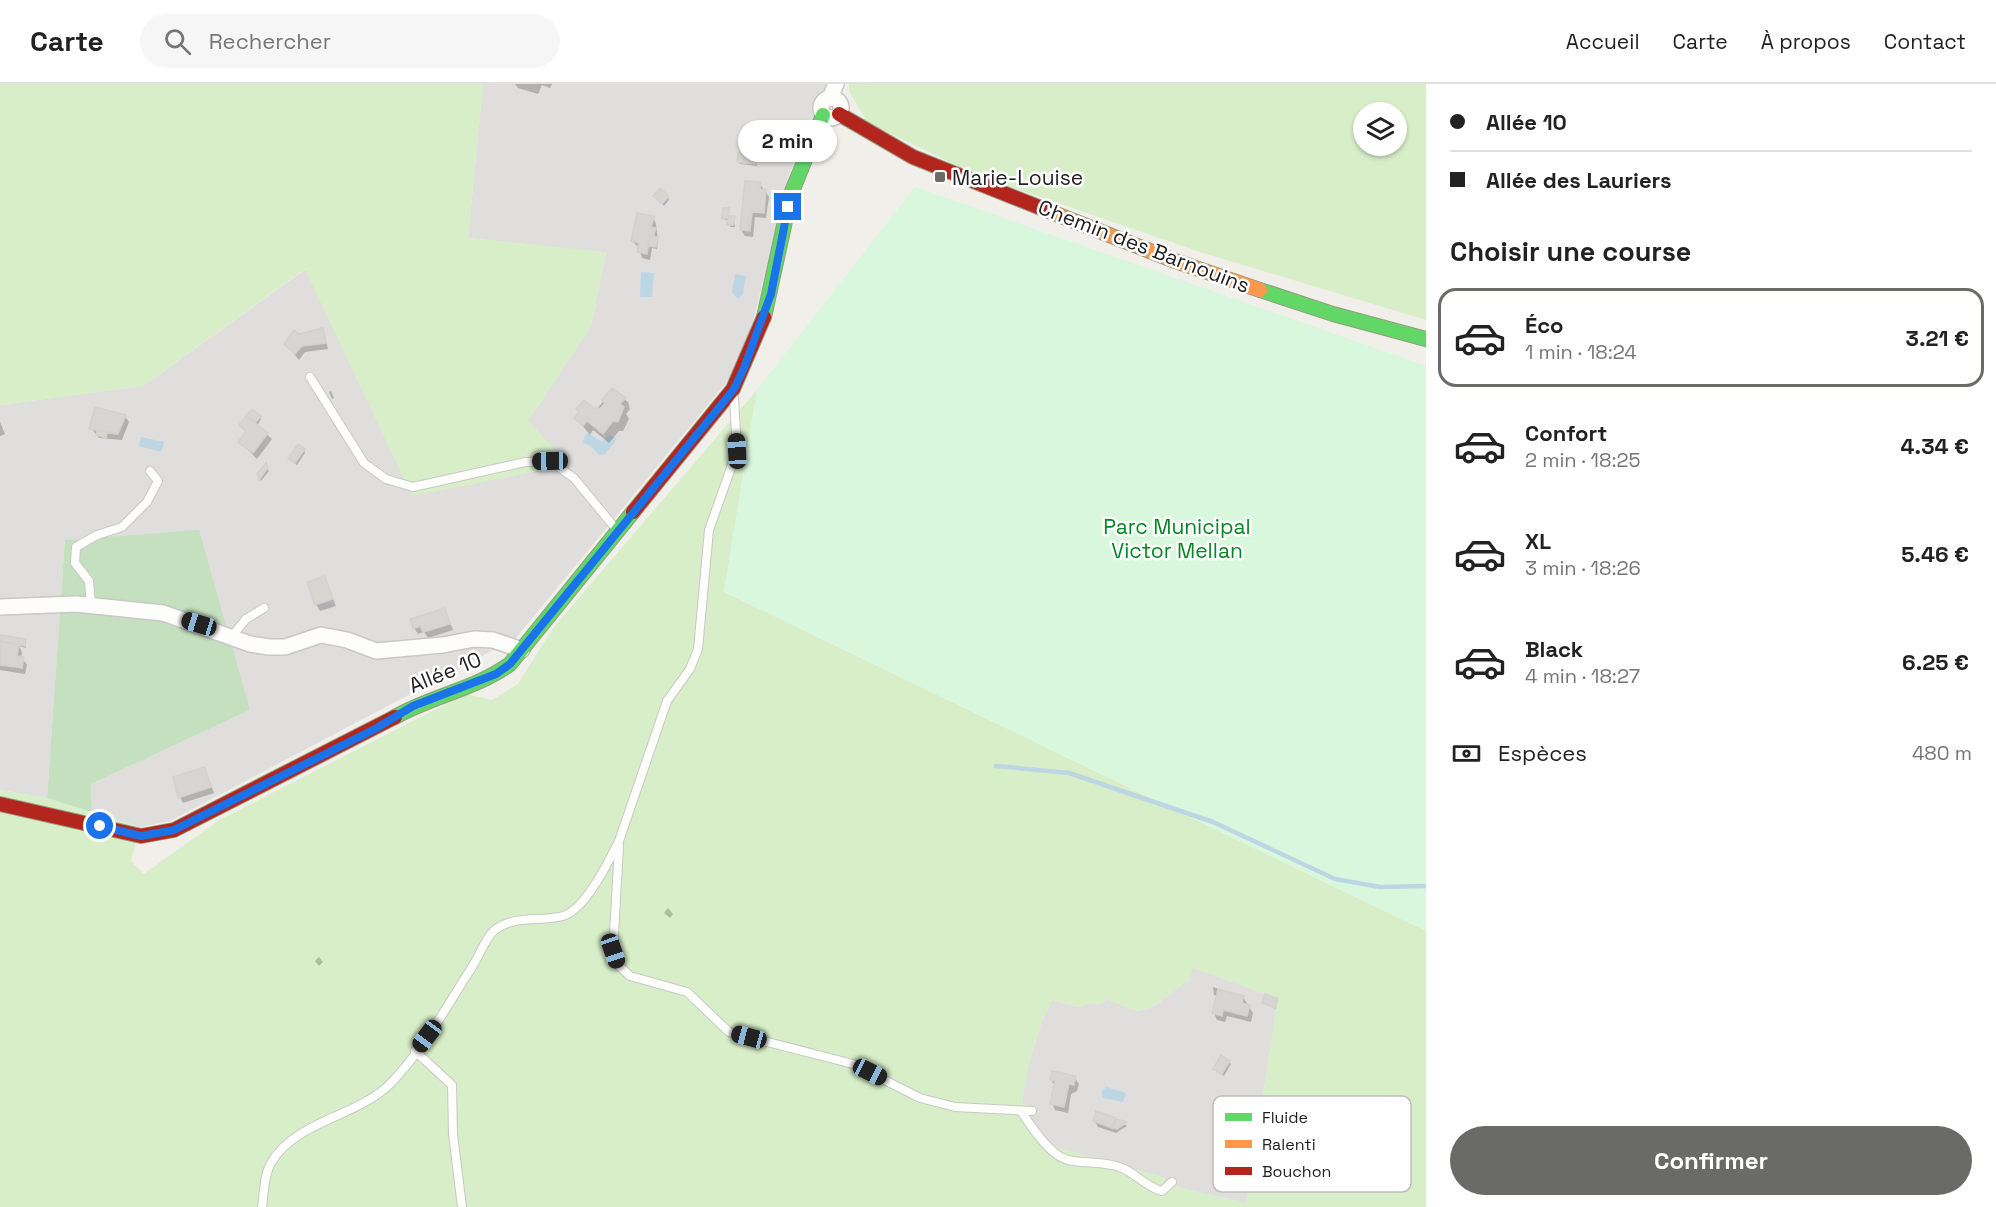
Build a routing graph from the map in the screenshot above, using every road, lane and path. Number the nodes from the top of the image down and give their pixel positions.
1 (833, 91) edge
2 (839, 114) junction
3 (823, 115) junction
4 (1426, 339) edge
5 (310, 377) dead end
6 (734, 389) junction
7 (150, 471) dead end
8 (619, 533) junction
9 (90, 605) junction
10 (0, 607) edge
11 (264, 608) dead end
12 (232, 636) junction
13 (522, 650) junction
14 (0, 804) edge
15 (619, 841) junction
16 (415, 1051) junction
17 (1021, 1111) junction
18 (1032, 1111) dead end
19 (1172, 1182) dead end
20 (461, 1206) edge
21 (262, 1207) edge

1 - 2 street
1 - 3 street
2 - 3 street
2 - 4 street, Chemin des Barnouins
3 - 6 street, Allée 10
5 - 8 lane
6 - 8 street, Allée 10
6 - 15 lane
7 - 9 lane
8 - 13 street, Allée 10
9 - 10 street
9 - 12 street
11 - 12 lane
12 - 13 street
13 - 14 street, Allée 10
15 - 16 lane
15 - 17 lane
16 - 20 lane
16 - 21 lane
17 - 18 lane
17 - 19 lane

